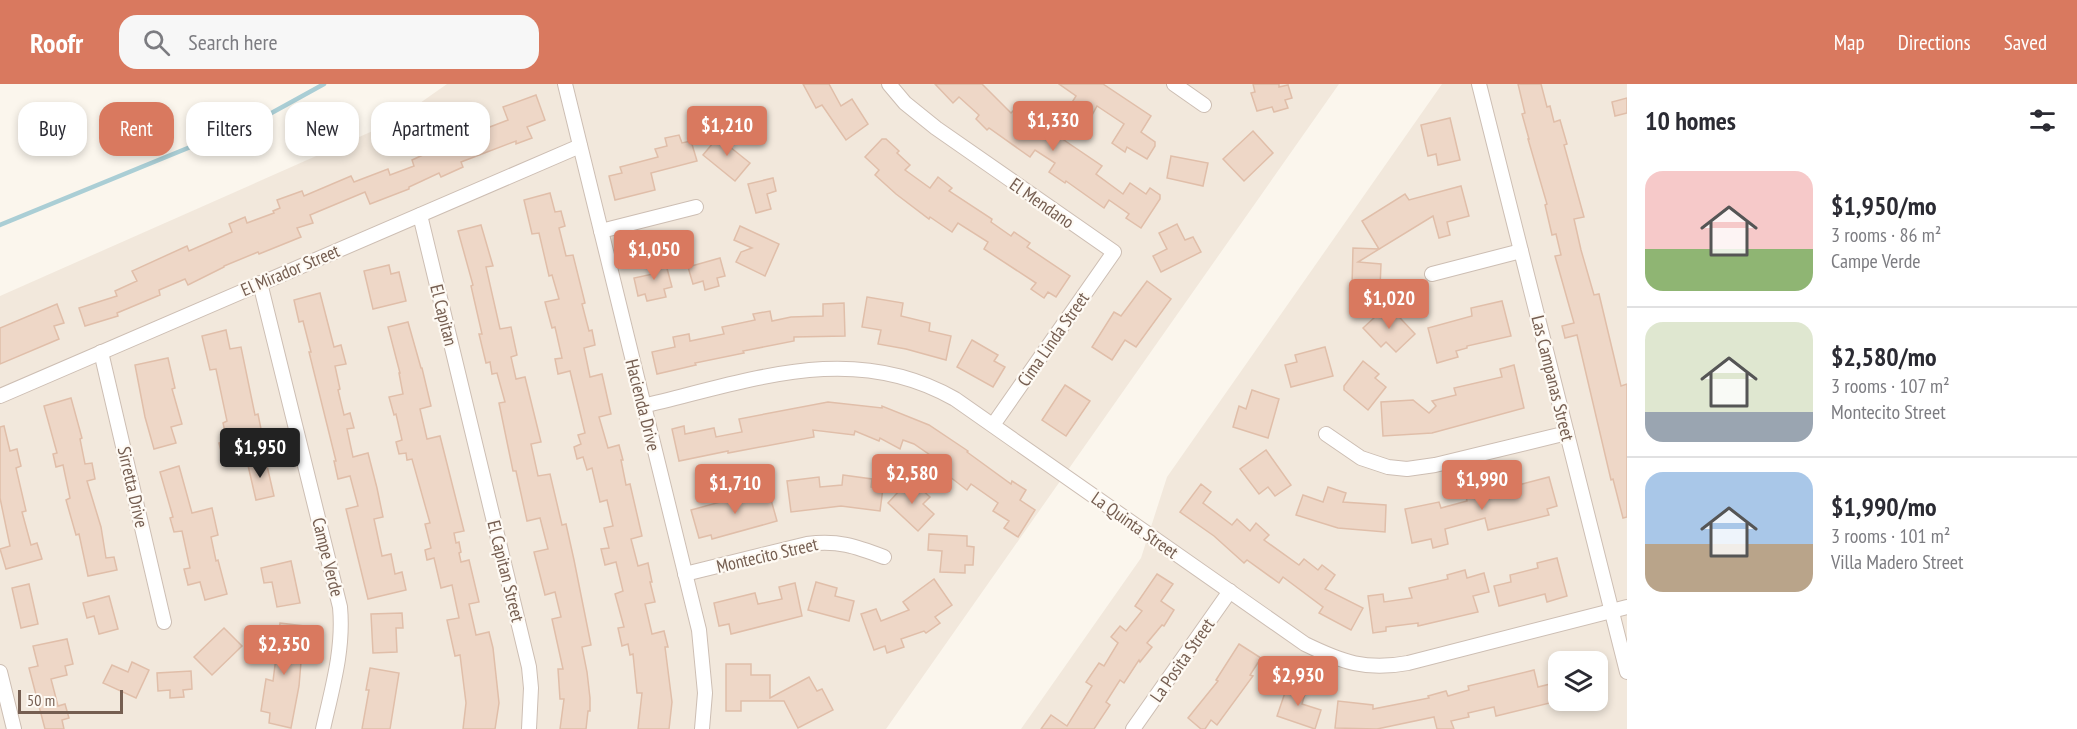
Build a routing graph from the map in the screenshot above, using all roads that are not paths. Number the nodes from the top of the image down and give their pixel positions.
1 (565, 84) edge
2 (889, 84) edge
3 (1173, 84) edge
4 (1479, 84) edge
5 (1204, 105) dead end
6 (580, 146) junction
7 (696, 207) dead end
8 (420, 215) junction
9 (601, 231) junction
10 (1521, 251) junction
11 (1114, 252) joint
12 (1432, 274) dead end
13 (261, 283) junction
14 (101, 352) junction
15 (0, 396) edge
16 (644, 406) junction
17 (468, 415) joint
18 (993, 425) junction
19 (1567, 433) junction
20 (1326, 434) dead end
21 (884, 557) dead end
22 (685, 574) junction
23 (1230, 591) junction
24 (1627, 607) edge
25 (1612, 612) junction
26 (164, 622) dead end
27 (0, 672) edge
28 (1627, 672) edge
29 (14, 729) edge
30 (323, 729) edge
31 (529, 729) edge
32 (702, 729) edge
33 (1134, 729) edge

1 - 6 street, Hacienda Drive
2 - 11 street, El Mendano
3 - 5 street
4 - 10 street, Las Campanas Street
6 - 8 street, El Mirador Street
6 - 9 street, Hacienda Drive
7 - 9 street
8 - 13 street, El Mirador Street
8 - 17 street, El Capitan
9 - 16 street, Hacienda Drive
10 - 12 street
10 - 19 street, Las Campanas Street
11 - 18 street, Cima Linda Street
13 - 14 street, El Mirador Street
13 - 30 street, Campe Verde
14 - 15 street, El Mirador Street
14 - 26 street, Sirretta Drive
16 - 18 street, La Quinta Street
16 - 22 street, Hacienda Drive
17 - 31 street, El Capitan Street
18 - 23 street, La Quinta Street
19 - 20 street
19 - 25 street, Las Campanas Street
21 - 22 street, Montecito Street
22 - 32 street, Hacienda Drive
23 - 25 street, La Quinta Street
23 - 33 street, La Posita Street
24 - 25 street, La Quinta Street
25 - 28 street, Las Campanas Street
27 - 29 street

